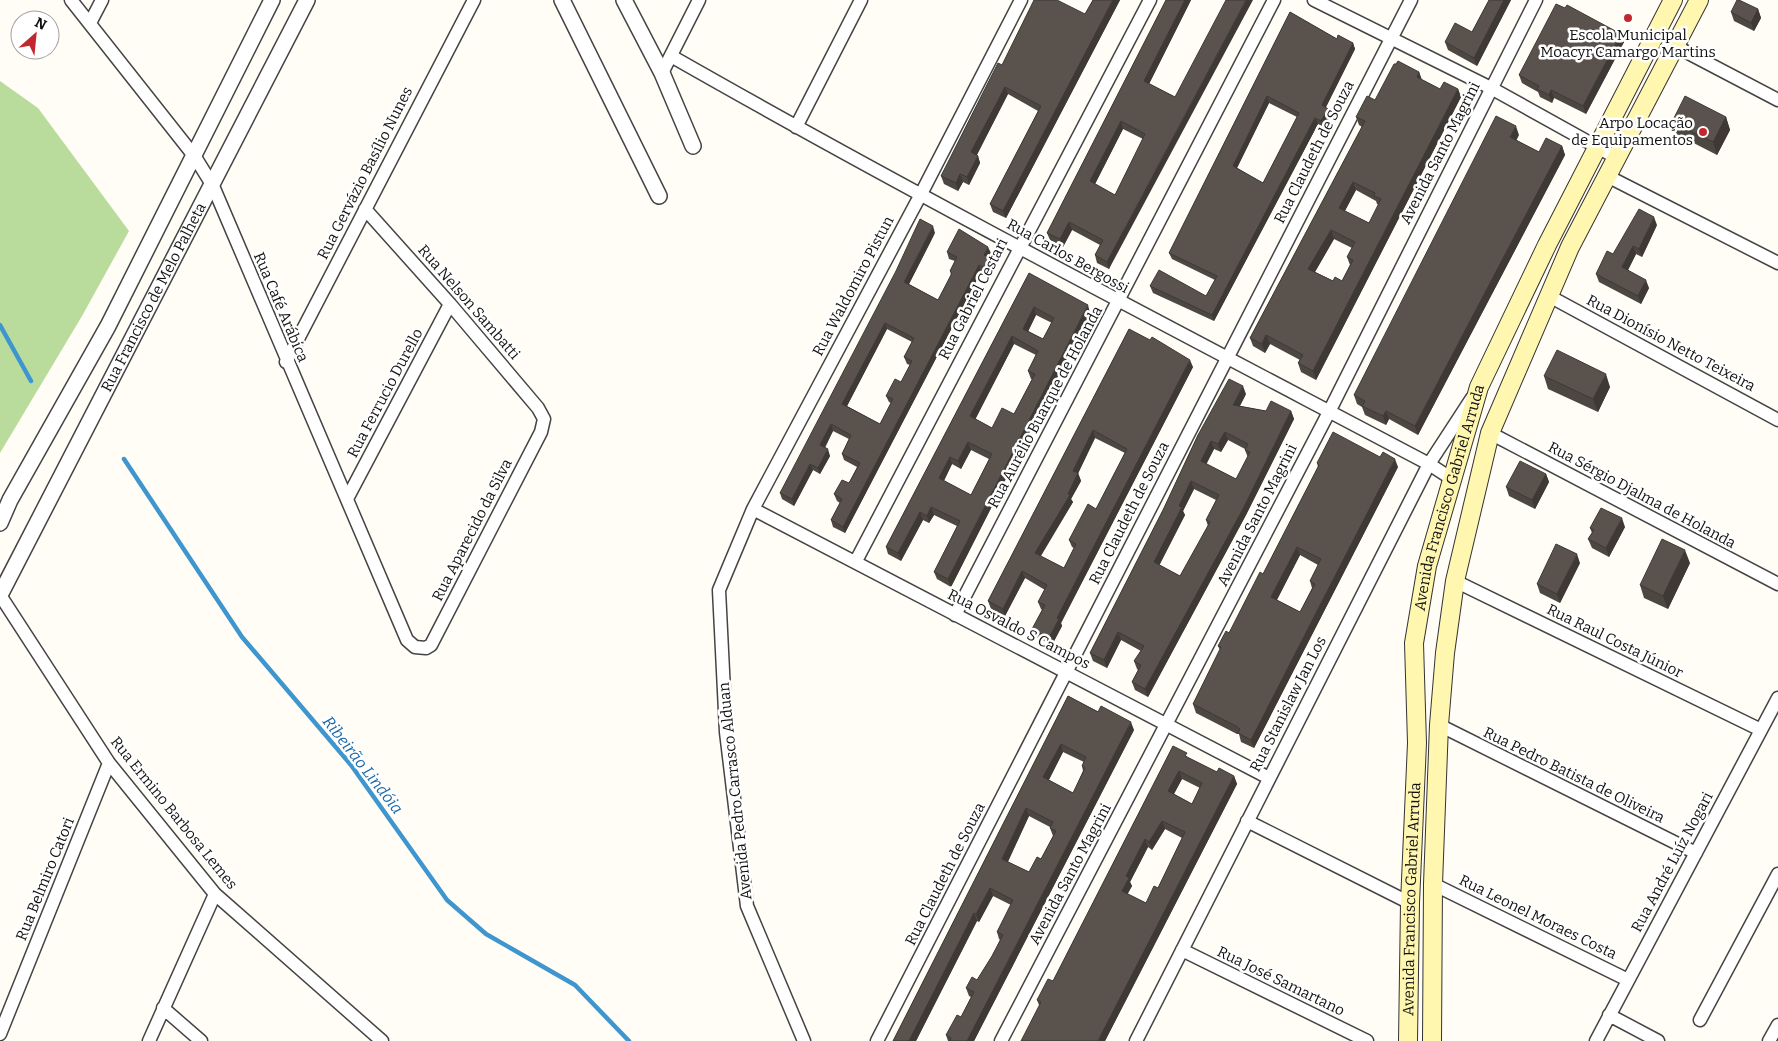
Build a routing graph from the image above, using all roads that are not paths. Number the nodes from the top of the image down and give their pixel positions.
1 (71, 0) edge
2 (102, 0) edge
3 (272, 0) edge
4 (307, 0) edge
5 (474, 0) edge
6 (562, 0) edge
7 (624, 0) edge
8 (699, 0) edge
9 (861, 0) edge
10 (1021, 0) edge
11 (1150, 0) edge
12 (1274, 0) edge
13 (1314, 0) edge
14 (1411, 0) edge
15 (1536, 0) edge
16 (1673, 0) edge
17 (1700, 0) edge
18 (90, 23) junction
19 (1391, 39) junction
20 (1675, 46) junction
21 (671, 56) junction
22 (662, 73) junction
23 (1491, 88) junction
24 (1778, 100) edge
25 (796, 127) junction
26 (692, 146) dead end
27 (1598, 148) junction
28 (195, 157) junction
29 (1617, 158) junction
30 (1607, 176) junction
31 (213, 186) junction
32 (921, 194) junction
33 (659, 196) dead end
34 (365, 209) junction
35 (1019, 247) junction
36 (1778, 263) edge
37 (1549, 296) junction
38 (1118, 302) junction
39 (450, 304) junction
40 (1226, 358) junction
41 (286, 362) junction
42 (1479, 387) junction
43 (1329, 412) junction
44 (544, 419) joint
45 (1778, 420) edge
46 (1490, 433) junction
47 (1429, 464) junction
48 (1452, 479) junction
49 (348, 497) junction
50 (5, 503) edge
51 (753, 508) junction
52 (0, 523) edge
53 (856, 561) junction
54 (1455, 582) junction
55 (1778, 584) edge
56 (719, 590) joint
57 (0, 595) edge
58 (955, 615) junction
59 (420, 649) joint
60 (1067, 672) junction
61 (1778, 698) edge
62 (1167, 724) junction
63 (1439, 725) junction
64 (1761, 730) junction
65 (109, 763) junction
66 (1269, 778) junction
67 (1248, 821) junction
68 (1696, 853) junction
69 (1778, 874) edge
70 (1433, 884) junction
71 (215, 894) junction
72 (1410, 902) junction
73 (1182, 950) junction
74 (1628, 980) junction
75 (163, 1008) junction
76 (1609, 1015) junction
77 (1700, 1020) dead end
78 (1778, 1025) edge
79 (0, 1034) edge
80 (149, 1041) edge
81 (200, 1041) edge
82 (382, 1041) edge
83 (804, 1041) edge
84 (877, 1041) edge
85 (1001, 1041) edge
86 (1136, 1041) edge
87 (1367, 1041) edge
88 (1408, 1041) edge
89 (1432, 1041) edge
90 (1596, 1041) edge
91 (1658, 1041) edge
92 (1770, 1041) edge

1 - 18 street, Rua Café Arábica
2 - 18 street
3 - 28 street, Rua Francisco de Melo Palheta
4 - 31 street, Rua Francisco de Melo Palheta
5 - 34 street, Rua Gervázio Basílio Nunes
6 - 33 street
7 - 22 street
8 - 21 street
9 - 25 street
10 - 32 street, Rua Waldomiro Pistun
11 - 35 street, Rua Gabriel Cestari
12 - 38 street, Rua Aurélio Buarque de Holanda
13 - 19 street
14 - 19 street, Rua Claudeth de Souza
15 - 23 street, Avenida Santo Magrini
16 - 27 main road, Avenida Francisco Gabriel Arruda
17 - 20 main road, Avenida Francisco Gabriel Arruda
18 - 28 street, Rua Café Arábica
19 - 23 street
19 - 40 street, Rua Claudeth de Souza
20 - 24 street
20 - 29 main road, Avenida Francisco Gabriel Arruda
21 - 22 street
21 - 25 street, Rua Carlos Bergossi
22 - 26 street
23 - 27 street
23 - 43 street, Avenida Santo Magrini
25 - 32 street, Rua Carlos Bergossi
27 - 29 street
27 - 42 main road, Avenida Francisco Gabriel Arruda
28 - 31 street, Rua Café Arábica
28 - 50 street, Rua Francisco de Melo Palheta
29 - 30 main road, Avenida Francisco Gabriel Arruda
30 - 36 street
30 - 37 main road, Avenida Francisco Gabriel Arruda
31 - 41 street, Rua Café Arábica
31 - 57 street, Rua Francisco de Melo Palheta
32 - 35 street, Rua Carlos Bergossi
32 - 51 street, Rua Waldomiro Pistun
34 - 39 street, Rua Nelson Sambatti
34 - 41 street, Rua Gervázio Basílio Nunes
35 - 38 street, Rua Carlos Bergossi
35 - 53 street, Rua Gabriel Cestari
37 - 45 street, Rua Dionísio Netto Teixeira
37 - 46 main road, Avenida Francisco Gabriel Arruda
38 - 40 street, Rua Carlos Bergossi
38 - 58 street, Rua Aurélio Buarque de Holanda
39 - 44 street, Rua Nelson Sambatti
39 - 49 street, Rua Ferrucio Durello
40 - 43 street, Rua Carlos Bergossi
40 - 60 street, Rua Claudeth de Souza
41 - 49 street, Rua Café Arábica
42 - 47 street, Rua Stanislaw Jan Los
42 - 48 main road, Avenida Francisco Gabriel Arruda
43 - 47 street, Rua Carlos Bergossi
43 - 62 street, Avenida Santo Magrini
44 - 59 street, Rua Aparecido da Silva
46 - 54 main road, Avenida Francisco Gabriel Arruda
46 - 55 street, Rua Sérgio Djalma de Holanda
47 - 48 street, Rua Carlos Bergossi
47 - 66 street, Rua Stanislaw Jan Los
48 - 72 main road, Avenida Francisco Gabriel Arruda
49 - 59 street, Rua Café Arábica
50 - 52 street, Rua Francisco de Melo Palheta
51 - 53 street, Rua Osvaldo S Campos
51 - 56 street, Rua Waldomiro Pistun
53 - 58 street, Rua Osvaldo S Campos
54 - 63 main road, Avenida Francisco Gabriel Arruda
54 - 64 street, Rua Raul Costa Júnior
56 - 83 street, Avenida Pedro Carrasco Alduan
57 - 65 street, Rua Ermino Barbosa Lemes
58 - 60 street, Rua Osvaldo S Campos
60 - 62 street, Rua Osvaldo S Campos
60 - 84 street, Rua Claudeth de Souza
61 - 64 street, Rua André Luíz Nogari
62 - 66 street, Rua Osvaldo S Campos
62 - 85 street, Avenida Santo Magrini
63 - 68 street, Rua Pedro Batista de Oliveira
63 - 70 main road, Avenida Francisco Gabriel Arruda
64 - 68 street, Rua André Luíz Nogari
65 - 71 street, Rua Ermino Barbosa Lemes
65 - 79 street, Rua Belmiro Catori
66 - 67 street, Rua Stanislaw Jan Los
67 - 72 street
67 - 73 street, Rua Stanislaw Jan Los
68 - 74 street, Rua André Luíz Nogari
69 - 77 street
70 - 74 street, Rua Leonel Moraes Costa
70 - 89 main road, Avenida Francisco Gabriel Arruda
71 - 75 street
71 - 82 street, Rua Ermino Barbosa Lemes
72 - 88 main road, Avenida Francisco Gabriel Arruda
73 - 86 street, Rua Stanislaw Jan Los
73 - 87 street, Rua José Samartano
74 - 76 street, Rua André Luíz Nogari
75 - 80 street
75 - 81 street
76 - 90 street, Rua André Luíz Nogari
76 - 91 street
78 - 92 street

